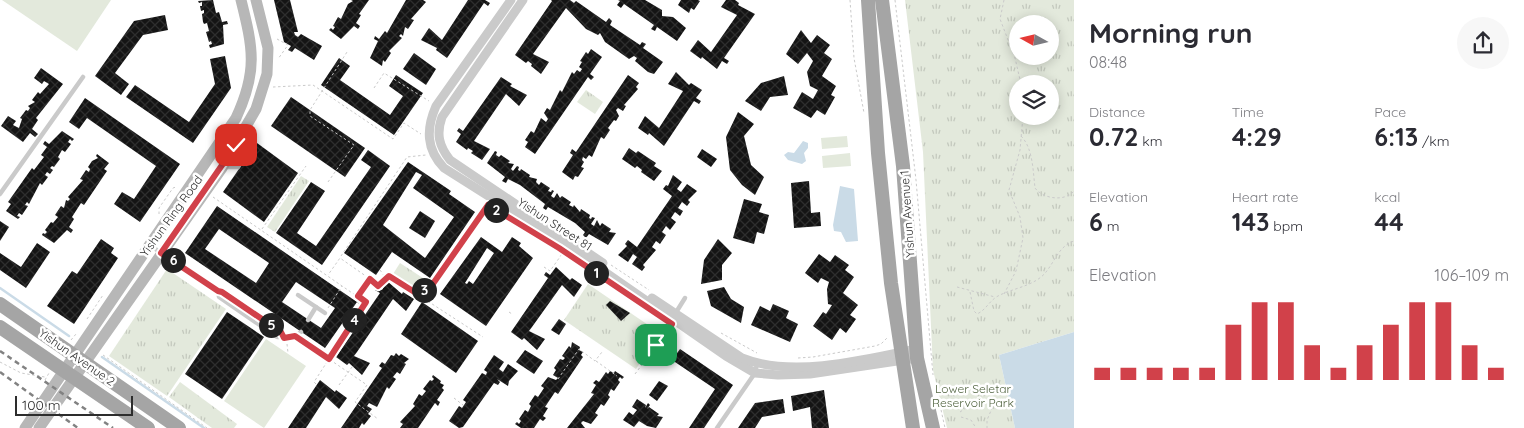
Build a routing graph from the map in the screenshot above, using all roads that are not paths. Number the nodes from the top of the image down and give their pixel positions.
1 (241, 0) edge
2 (256, 0) edge
3 (511, 0) edge
4 (868, 0) edge
5 (882, 0) edge
6 (521, 1) edge
7 (83, 77) dead end
8 (899, 134) junction
9 (878, 153) junction
10 (903, 166) junction
11 (881, 186) junction
12 (0, 194) edge
13 (512, 207) junction
14 (150, 245) junction
15 (161, 253) junction
16 (298, 295) dead end
17 (685, 298) dead end
18 (0, 304) edge
19 (316, 307) junction
20 (325, 313) road end
21 (670, 315) junction
22 (308, 320) dead end
23 (0, 327) edge
24 (301, 332) dead end
25 (917, 354) junction
26 (901, 356) junction
27 (79, 359) junction
28 (756, 368) junction
29 (70, 374) junction
30 (25, 428) edge
31 (39, 428) edge
32 (148, 428) edge
33 (178, 428) edge
34 (717, 428) edge
35 (914, 428) edge
36 (933, 428) edge

1 - 14 main road, Yishun Ring Road
2 - 15 main road, Yishun Ring Road
3 - 13 street, Yishun Street 81
4 - 9 main road, Yishun Avenue 1
5 - 8 main road, Yishun Avenue 1
6 - 13 street, Yishun Street 81
7 - 12 lane
8 - 9 main road
8 - 10 main road, Yishun Avenue 1
9 - 11 main road, Yishun Avenue 1
10 - 11 main road
10 - 25 main road, Yishun Avenue 1
11 - 26 main road, Yishun Avenue 1
13 - 21 street, Yishun Street 81
14 - 15 lane
14 - 27 main road, Yishun Ring Road
15 - 24 lane
15 - 27 main road, Yishun Ring Road
16 - 19 lane
17 - 21 lane
18 - 27 main road, Yishun Avenue 2
19 - 20 lane
19 - 22 lane
21 - 28 street, Yishun Street 81
23 - 29 main road, Yishun Avenue 2
25 - 26 street, Yishun Street 81
25 - 36 main road, Yishun Avenue 1
26 - 28 street, Yishun Street 81
26 - 35 main road, Yishun Avenue 1
27 - 29 main road, Yishun Ring Road
27 - 33 main road, Yishun Avenue 2
28 - 34 lane
29 - 30 main road, Yishun Ring Road
29 - 31 main road, Yishun Ring Road
29 - 32 main road, Yishun Avenue 2

